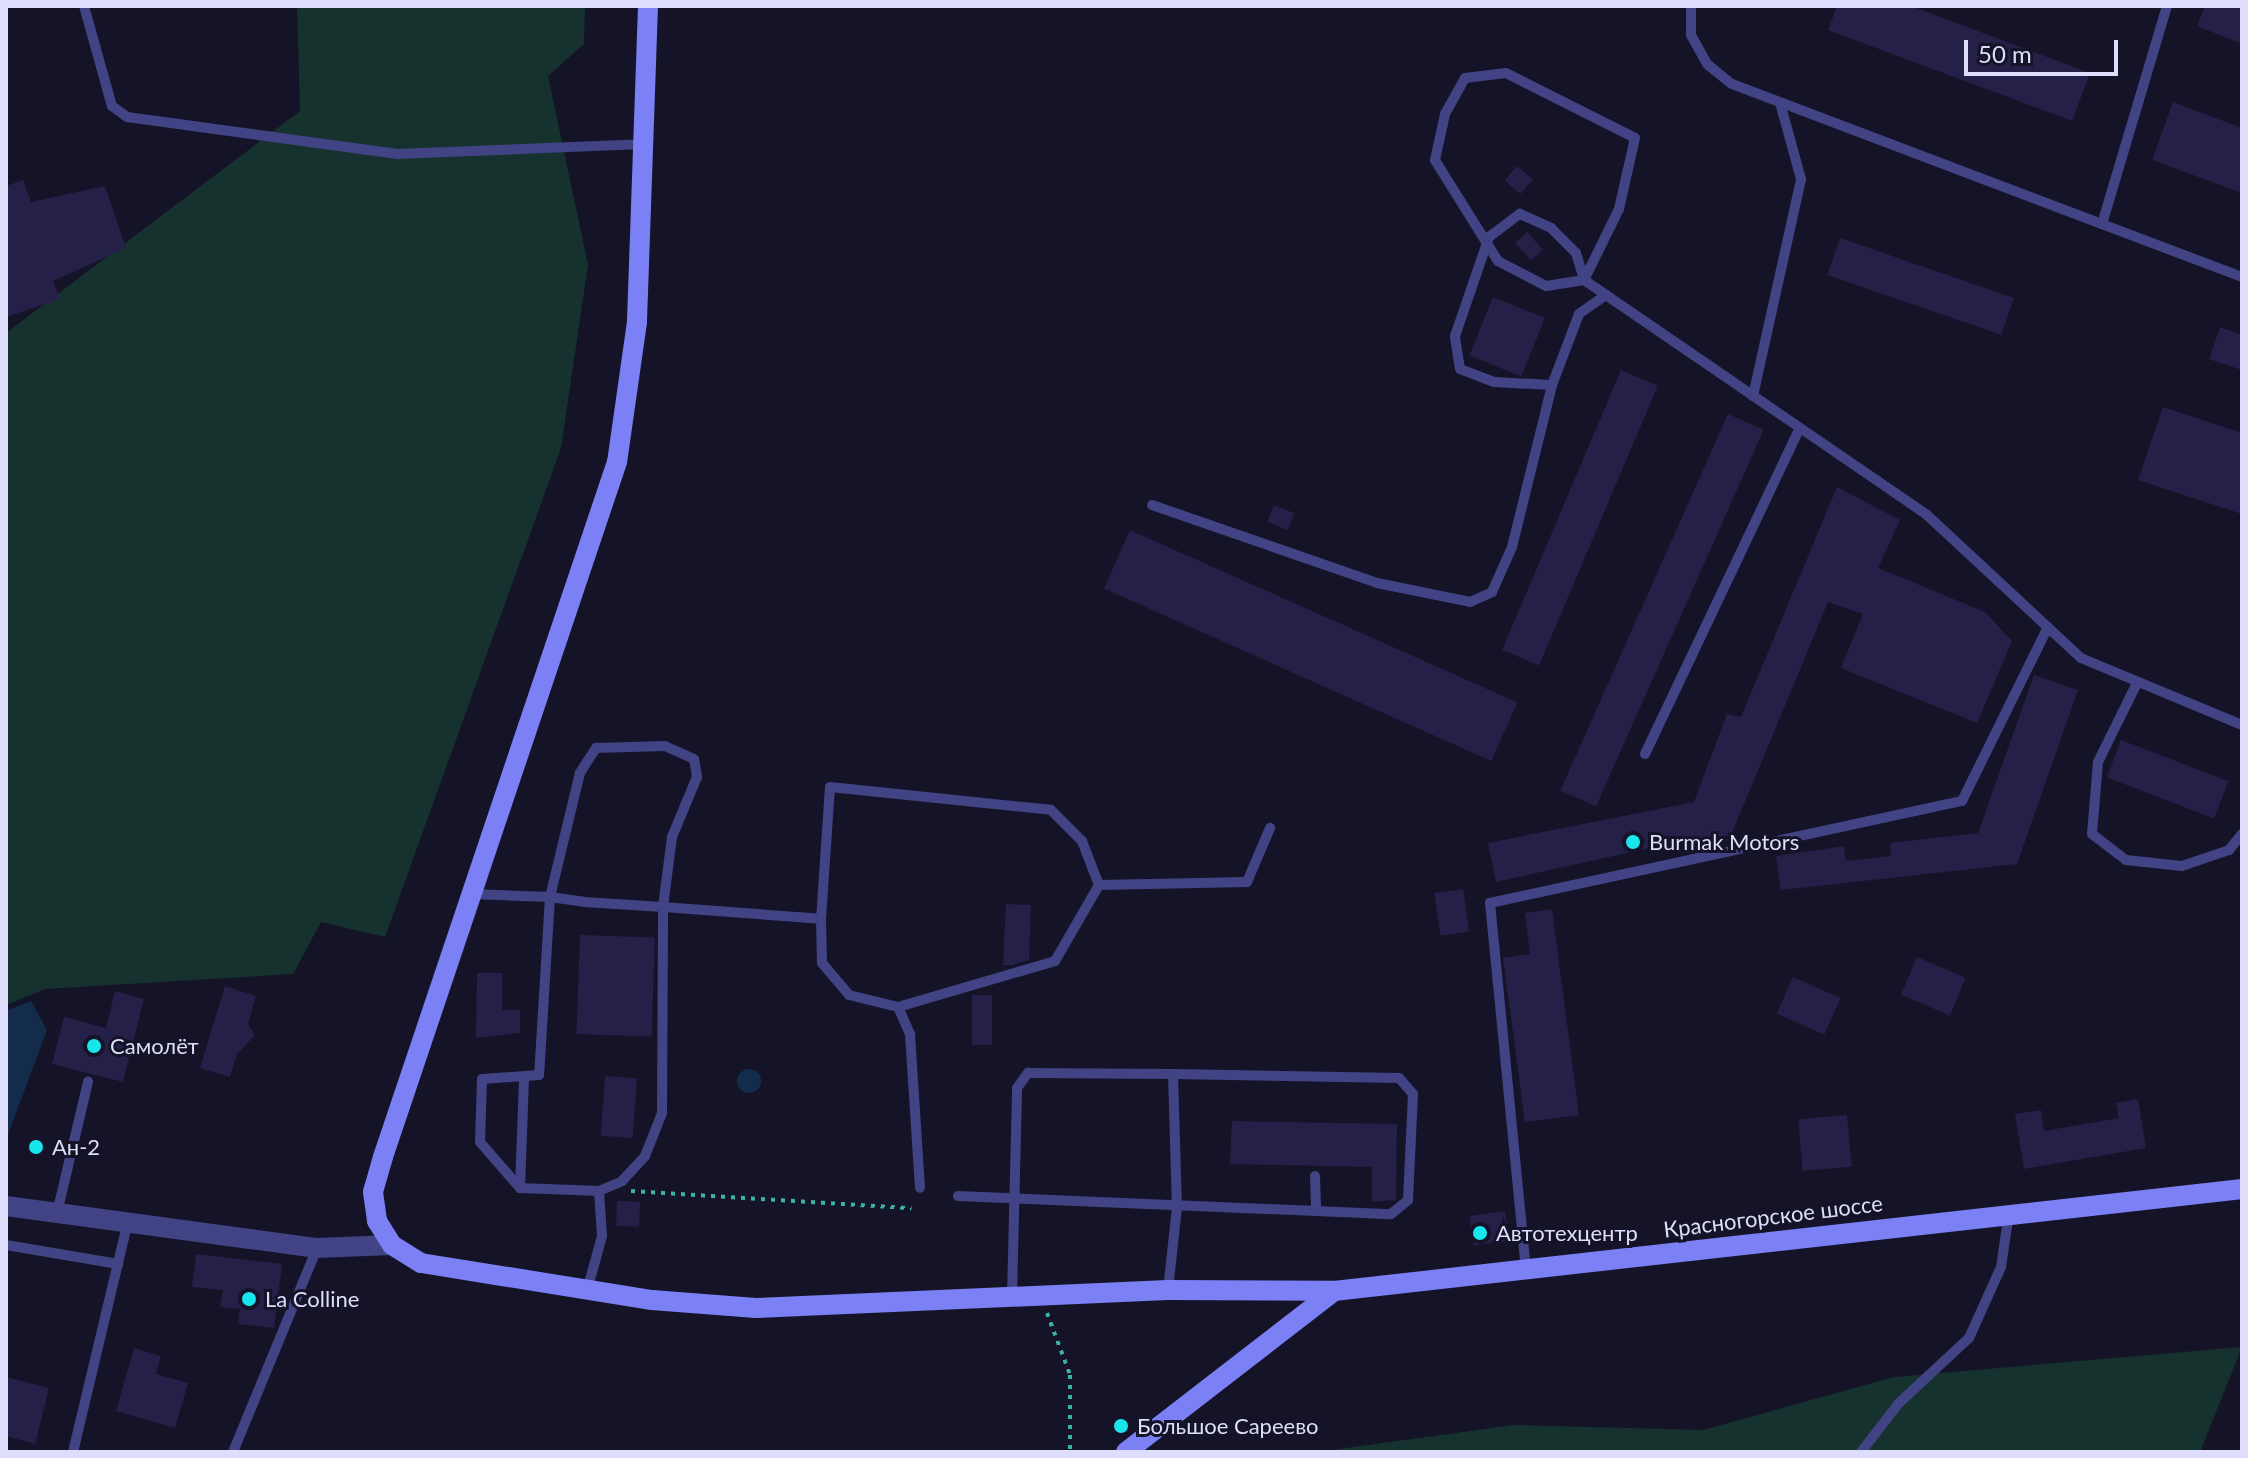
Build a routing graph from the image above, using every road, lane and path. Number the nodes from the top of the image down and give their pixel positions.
1 (84, 6) edge
2 (648, 6) edge
3 (1691, 6) edge
4 (2167, 6) edge
5 (1780, 103) junction
6 (645, 144) junction
7 (2102, 224) junction
8 (1489, 237) junction
9 (2242, 277) edge
10 (1584, 280) junction
11 (1606, 295) junction
12 (1552, 385) junction
13 (1753, 396) junction
14 (1800, 428) junction
15 (1152, 505) dead end
16 (2048, 627) junction
17 (2137, 683) junction
18 (2242, 725) edge
19 (1645, 754) dead end
20 (1270, 828) dead end
21 (2242, 834) edge
22 (1099, 885) junction
23 (470, 894) junction
24 (550, 897) junction
25 (663, 907) junction
26 (821, 919) junction
27 (898, 1007) junction
28 (1173, 1074) junction
29 (524, 1081) junction
30 (88, 1082) dead end
31 (1315, 1176) dead end
32 (622, 1181) junction
33 (520, 1188) junction
34 (920, 1188) dead end
35 (2242, 1189) edge
36 (599, 1191) junction
37 (958, 1196) dead end
38 (1016, 1196) junction
39 (6, 1206) edge
40 (1177, 1207) junction
41 (911, 1208) dead end
42 (1316, 1211) junction
43 (2009, 1211) junction
44 (57, 1213) junction
45 (128, 1222) junction
46 (6, 1245) edge
47 (392, 1245) junction
48 (317, 1248) junction
49 (118, 1264) junction
50 (1527, 1272) junction
51 (1168, 1290) junction
52 (587, 1291) junction
53 (1334, 1291) junction
54 (1042, 1299) junction
55 (1012, 1301) junction
56 (73, 1452) edge
57 (233, 1452) edge
58 (1070, 1452) edge
59 (1126, 1452) edge
60 (1861, 1452) edge

1 - 6 lane
2 - 6 street
3 - 5 lane
4 - 7 lane
5 - 7 lane
5 - 13 lane
6 - 23 street
7 - 9 lane
8 - 10 lane
8 - 10 lane
8 - 10 lane
8 - 12 lane
10 - 11 lane
11 - 12 lane
11 - 13 lane
12 - 15 lane
13 - 14 lane
14 - 16 lane
14 - 19 lane
16 - 17 lane
16 - 50 lane
17 - 18 lane
17 - 21 lane
20 - 22 lane
22 - 26 lane
22 - 27 lane
23 - 24 lane
23 - 47 street
24 - 25 lane
24 - 25 lane
24 - 29 lane
25 - 26 lane
25 - 32 lane
26 - 27 lane
27 - 34 lane
28 - 38 lane
28 - 40 lane
28 - 42 lane
29 - 33 lane
29 - 33 lane
30 - 44 lane
31 - 42 lane
32 - 36 lane
32 - 41 path
33 - 36 lane
35 - 43 street, Красногорское шоссе
36 - 52 lane
37 - 38 lane
38 - 40 lane
38 - 55 lane
39 - 44 street
40 - 42 lane
40 - 51 lane
43 - 50 street, Красногорское шоссе
43 - 60 lane
44 - 45 street
45 - 48 street
45 - 49 lane
46 - 49 lane
47 - 48 street
47 - 52 street, Красногорское шоссе
48 - 57 lane
49 - 56 lane
50 - 53 street, Красногорское шоссе
51 - 53 street, Красногорское шоссе
51 - 54 street, Красногорское шоссе
52 - 55 street, Красногорское шоссе
53 - 59 street
54 - 55 street, Красногорское шоссе
54 - 58 path

